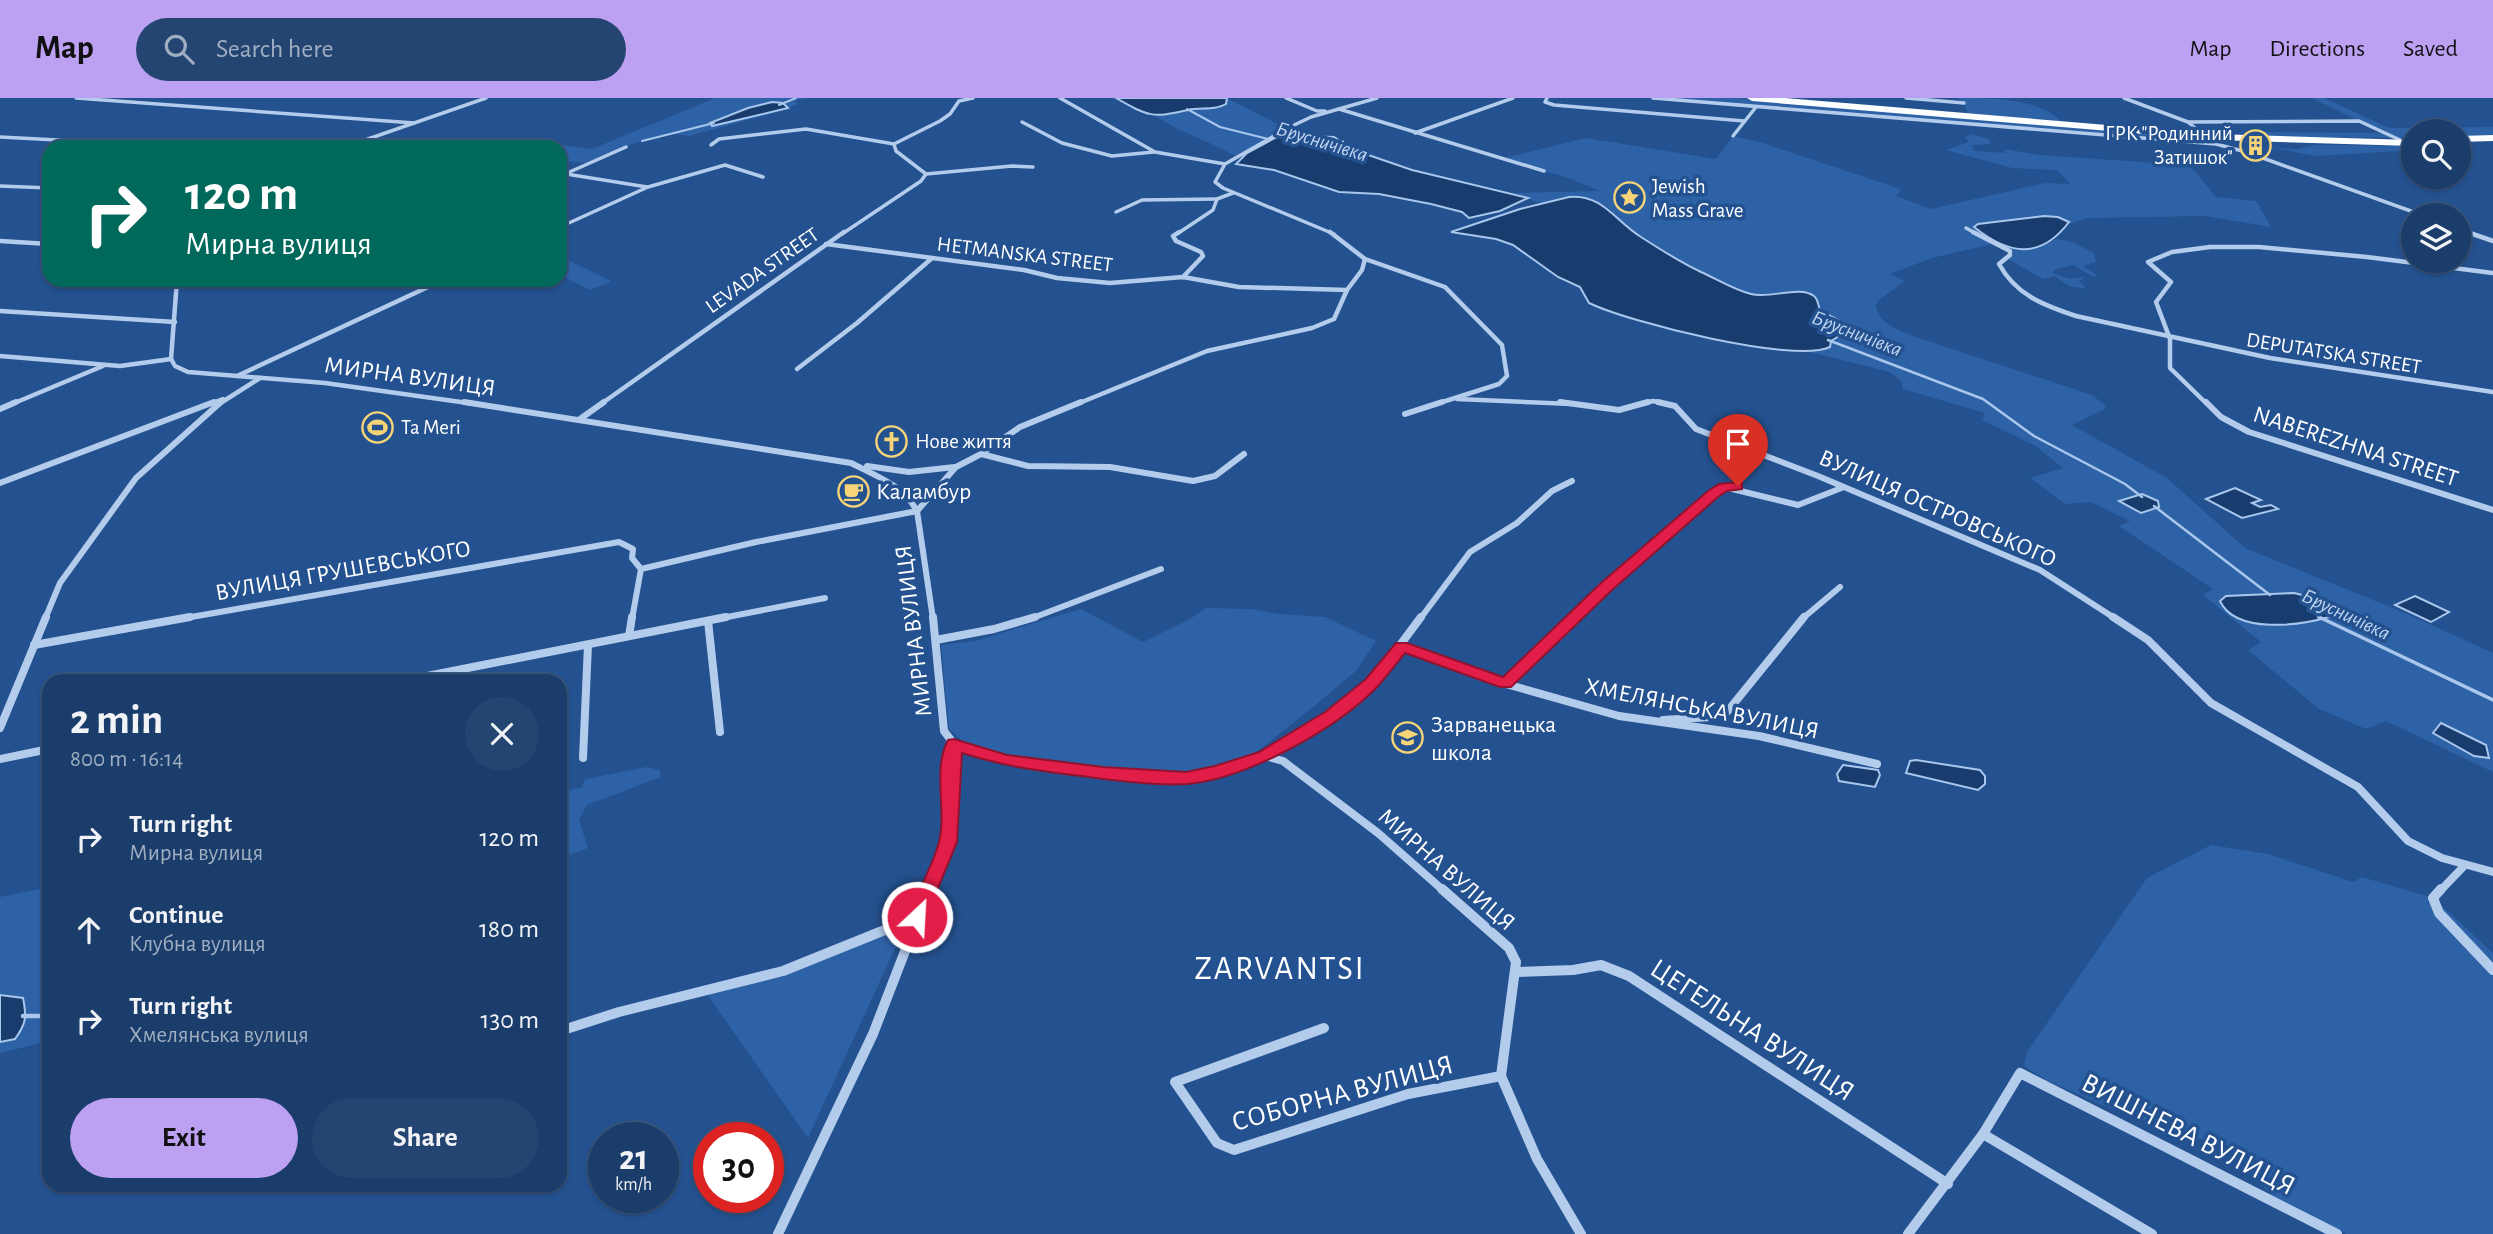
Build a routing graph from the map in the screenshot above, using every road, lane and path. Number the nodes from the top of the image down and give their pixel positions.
1 (76, 98) edge
2 (486, 98) edge
3 (973, 98) edge
4 (1060, 98) edge
5 (1286, 98) edge
6 (1377, 98) edge
7 (1513, 98) edge
8 (1547, 98) edge
9 (1653, 98) edge
10 (1782, 98) edge
11 (1906, 98) edge
12 (1957, 98) edge
13 (2124, 98) edge
14 (1754, 102) edge
15 (1336, 110) junction
16 (1966, 111) junction
17 (1744, 121) junction
18 (1021, 122) dead end
19 (1986, 122) junction
20 (2188, 122) junction
21 (414, 123) junction
22 (1414, 133) junction
23 (2202, 135) junction
24 (0, 136) edge
25 (1732, 136) dead end
26 (69, 140) edge
27 (365, 140) edge
28 (2400, 140) joint
29 (2493, 140) edge
30 (2471, 141) edge
31 (2401, 142) edge
32 (894, 144) junction
33 (711, 145) dead end
34 (625, 147) dead end
35 (1155, 152) junction
36 (1226, 164) junction
37 (1033, 167) dead end
38 (1544, 171) dead end
39 (567, 172) edge
40 (926, 174) junction
41 (567, 175) edge
42 (763, 177) dead end
43 (0, 186) edge
44 (648, 187) junction
45 (42, 188) edge
46 (1233, 193) junction
47 (1217, 199) junction
48 (2401, 208) edge
49 (1116, 212) dead end
50 (567, 224) edge
51 (1966, 228) dead end
52 (2471, 233) edge
53 (0, 241) edge
54 (2493, 241) edge
55 (42, 244) edge
56 (826, 244) junction
57 (931, 259) junction
58 (1365, 259) junction
59 (2493, 273) edge
60 (1183, 278) junction
61 (177, 287) edge
62 (428, 287) edge
63 (1347, 290) junction
64 (0, 311) edge
65 (175, 322) junction
66 (2170, 339) junction
67 (0, 356) edge
68 (171, 359) junction
69 (107, 365) junction
70 (797, 369) dead end
71 (236, 376) junction
72 (261, 378) junction
73 (2493, 392) edge
74 (227, 397) junction
75 (1457, 398) junction
76 (0, 409) edge
77 (1405, 414) dead end
78 (580, 419) junction
79 (981, 454) junction
80 (1244, 454) dead end
81 (851, 463) junction
82 (956, 467) junction
83 (1572, 481) dead end
84 (0, 483) edge
85 (1844, 487) junction
86 (2493, 510) edge
87 (917, 511) junction
88 (641, 569) junction
89 (1161, 569) dead end
90 (1840, 587) dead end
91 (825, 598) dead end
92 (708, 621) junction
93 (629, 636) junction
94 (936, 640) junction
95 (34, 645) junction
96 (588, 645) junction
97 (1402, 646) junction
98 (438, 674) edge
99 (1506, 684) junction
100 (1645, 721) junction
101 (0, 728) edge
102 (720, 732) dead end
103 (954, 744) junction
104 (42, 750) edge
105 (1265, 756) junction
106 (583, 758) dead end
107 (0, 759) edge
108 (1877, 764) dead end
109 (2465, 865) junction
110 (2493, 872) edge
111 (917, 917) junction
112 (2493, 971) edge
113 (1516, 972) junction
114 (1324, 1028) dead end
115 (567, 1029) edge
116 (1501, 1076) junction
117 (1983, 1134) junction
118 (1948, 1184) junction
119 (778, 1234) edge
120 (1581, 1234) edge
121 (1908, 1234) edge
122 (2151, 1234) edge
123 (2337, 1234) edge

1 - 21 street
2 - 21 street
3 - 32 street
4 - 35 street
5 - 15 street
6 - 15 street
7 - 22 street
8 - 17 street
9 - 14 street
10 - 16 highway
11 - 16 street
12 - 16 street
13 - 20 street
14 - 16 highway
14 - 17 street
14 - 19 street
15 - 22 street
15 - 36 street
16 - 19 highway
16 - 23 highway
17 - 25 street
18 - 35 street
19 - 23 highway
19 - 48 street
20 - 23 street
20 - 28 street
21 - 27 street
22 - 38 street
23 - 28 highway
23 - 31 highway
24 - 26 street
29 - 30 highway
32 - 33 street
32 - 40 street
34 - 39 street
35 - 36 street
36 - 46 street
37 - 40 street
40 - 56 street, LEVADA STREET
41 - 44 street
42 - 44 street
43 - 45 street
44 - 50 street
46 - 47 street
46 - 58 street
47 - 49 street
47 - 60 street
51 - 66 street, DEPUTATSKA STREET
52 - 54 street
53 - 55 street
56 - 57 street, HETMANSKA STREET
56 - 78 street, LEVADA STREET
57 - 60 street, HETMANSKA STREET
57 - 70 street
58 - 63 street
58 - 75 street
59 - 66 street
60 - 63 street, HETMANSKA STREET
61 - 65 street
62 - 71 street
63 - 79 street
64 - 65 street
65 - 68 street
66 - 73 street, DEPUTATSKA STREET
66 - 86 street, NABEREZHNA STREET
67 - 69 street
68 - 69 street
68 - 71 street, МИРНА ВУЛИЦЯ
69 - 76 street
71 - 72 street, МИРНА ВУЛИЦЯ
72 - 74 street
72 - 78 street, МИРНА ВУЛИЦЯ
74 - 84 street
74 - 95 street
75 - 77 street
75 - 85 street, ВУЛИЦЯ ОСТРОВСЬКОГО
78 - 81 street, МИРНА ВУЛИЦЯ
79 - 80 street
79 - 82 street
81 - 82 street
81 - 87 street, МИРНА ВУЛИЦЯ
82 - 87 street
83 - 97 street
85 - 99 street
85 - 109 street, ВУЛИЦЯ ОСТРОВСЬКОГО
87 - 88 street
87 - 94 street, МИРНА ВУЛИЦЯ
88 - 93 street
88 - 95 street, ВУЛИЦЯ ГРУШЕВСЬКОГО
89 - 94 street
90 - 100 street
91 - 92 street
92 - 93 street
92 - 102 street
93 - 96 street
94 - 103 street, МИРНА ВУЛИЦЯ
95 - 101 street
96 - 98 street
96 - 106 street
97 - 99 street, ХМЕЛЯНСЬКА ВУЛИЦЯ
97 - 105 street
99 - 100 street, ХМЕЛЯНСЬКА ВУЛИЦЯ
100 - 108 street, ХМЕЛЯНСЬКА ВУЛИЦЯ
103 - 105 street, МИРНА ВУЛИЦЯ
103 - 111 street
104 - 107 street
105 - 113 street, МИРНА ВУЛИЦЯ
109 - 110 street
109 - 112 street
111 - 115 street
111 - 119 street
113 - 116 street
113 - 118 street, ЦЕГЕЛЬНА ВУЛИЦЯ
114 - 116 street, СОБОРНА ВУЛИЦЯ
116 - 120 street
117 - 118 street
117 - 122 street
117 - 123 street, ВИШНЕВА ВУЛИЦЯ
118 - 121 street

